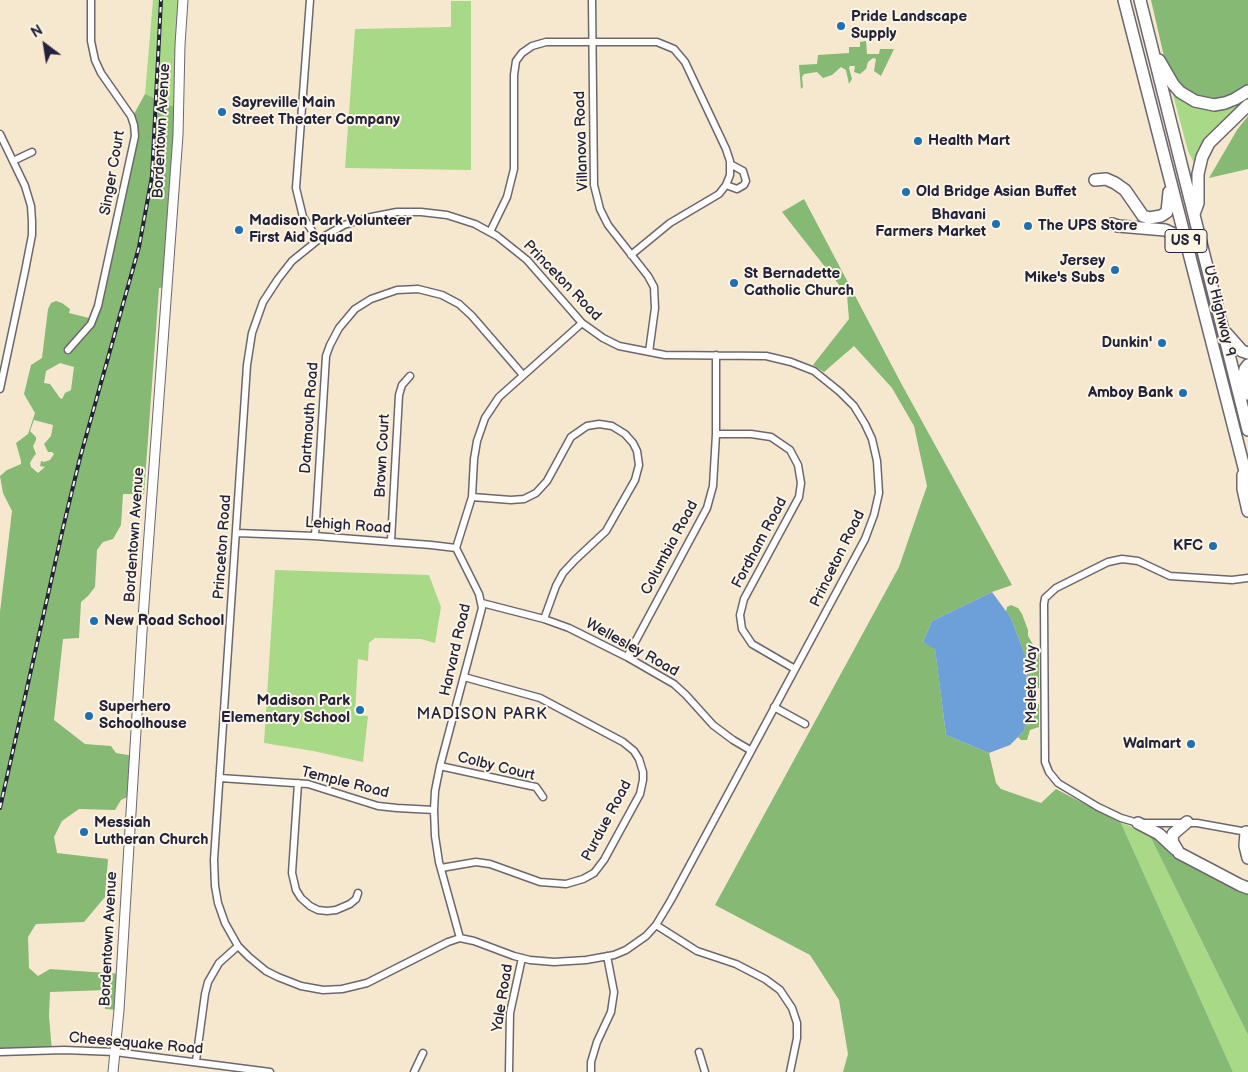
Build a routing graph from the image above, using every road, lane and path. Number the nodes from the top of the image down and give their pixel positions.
1 (91, 0) edge
2 (183, 0) edge
3 (310, 0) edge
4 (592, 0) edge
5 (1124, 0) edge
6 (1140, 0) edge
7 (592, 42) junction
8 (1152, 47) junction
9 (1248, 91) edge
10 (1248, 105) edge
11 (0, 134) edge
12 (32, 152) dead end
13 (14, 161) junction
14 (730, 164) junction
15 (1169, 175) junction
16 (1095, 180) dead end
17 (726, 185) junction
18 (1194, 215) junction
19 (1112, 224) dead end
20 (490, 232) junction
21 (1185, 238) junction
22 (318, 240) junction
23 (631, 255) junction
24 (582, 323) junction
25 (1222, 329) junction
26 (68, 350) dead end
27 (648, 352) junction
28 (1248, 353) edge
29 (716, 355) junction
30 (1248, 365) edge
31 (523, 375) junction
32 (1, 376) edge
33 (410, 376) dead end
34 (0, 389) edge
35 (1248, 402) edge
36 (1248, 430) edge
37 (716, 434) junction
38 (1243, 465) junction
39 (1248, 483) edge
40 (472, 497) junction
41 (1248, 511) edge
42 (237, 534) junction
43 (315, 536) junction
44 (391, 542) junction
45 (456, 548) junction
46 (1248, 578) edge
47 (482, 604) junction
48 (544, 619) junction
49 (627, 657) junction
50 (795, 668) junction
51 (464, 677) junction
52 (774, 707) junction
53 (805, 724) dead end
54 (750, 750) junction
55 (440, 766) junction
56 (220, 778) junction
57 (298, 783) junction
58 (543, 797) dead end
59 (434, 810) junction
60 (1187, 822) junction
61 (1138, 823) junction
62 (1247, 832) edge
63 (1175, 849) junction
64 (1248, 858) edge
65 (441, 868) junction
66 (1248, 888) edge
67 (358, 893) dead end
68 (656, 924) junction
69 (460, 938) junction
70 (238, 946) junction
71 (607, 956) junction
72 (522, 958) junction
73 (0, 1052) edge
74 (115, 1052) junction
75 (699, 1052) dead end
76 (423, 1053) dead end
77 (196, 1061) junction
78 (114, 1072) edge
79 (270, 1072) edge
80 (414, 1072) edge
81 (510, 1072) edge
82 (591, 1072) edge
83 (705, 1072) edge
84 (790, 1072) edge

1 - 26 street, Singer Court
2 - 74 street, Bordentown Avenue
3 - 22 street
4 - 7 street, Villanova Road
5 - 15 highway, US Highway 9 / US 9
6 - 8 highway, US Highway 9 / US 9
7 - 14 street
7 - 20 street
7 - 23 street, Villanova Road
8 - 9 highway
8 - 18 highway, US Highway 9 / US 9
10 - 18 highway
11 - 13 street
12 - 13 street
13 - 32 street
14 - 17 street
14 - 17 street
15 - 16 highway
15 - 21 highway, US Highway 9 / US 9
17 - 23 street
18 - 25 highway, US Highway 9 / US 9
19 - 21 highway
20 - 22 street, Princeton Road
20 - 24 street, Princeton Road
21 - 38 highway, US Highway 9 / US 9
22 - 42 street, Princeton Road
23 - 27 street, Villanova Road
24 - 27 street, Princeton Road
24 - 31 street
25 - 28 highway
25 - 36 highway, US Highway 9 / US 9
27 - 29 street, Princeton Road
29 - 37 street, Columbia Road
29 - 50 street, Princeton Road
30 - 35 highway
31 - 40 street
31 - 43 street, Dartmouth Road
32 - 34 street
33 - 44 street, Brown Court
37 - 49 street, Columbia Road
37 - 50 street, Fordham Road
38 - 39 highway, US Highway 9 / US 9
38 - 41 highway
40 - 45 street
40 - 48 street
42 - 43 street, Lehigh Road
42 - 56 street, Princeton Road
43 - 44 street, Lehigh Road
44 - 45 street, Lehigh Road
45 - 47 street, Harvard Road
46 - 61 street, Meleta Way
47 - 48 street, Wellesley Road
47 - 51 street, Harvard Road
48 - 49 street, Wellesley Road
49 - 54 street, Wellesley Road
50 - 52 street, Princeton Road
51 - 55 street, Harvard Road
51 - 65 street, Purdue Road
52 - 53 street
52 - 54 street, Princeton Road
54 - 68 street, Princeton Road
55 - 58 street, Colby Court
55 - 59 street, Harvard Road
56 - 57 street, Temple Road
56 - 70 street, Princeton Road
57 - 59 street, Temple Road
57 - 67 street
59 - 65 street, Harvard Road
60 - 61 street, Meleta Way
60 - 62 street, Meleta Way
60 - 63 highway
61 - 63 highway
62 - 64 highway
63 - 66 highway
65 - 69 street, Harvard Road
68 - 71 street, Princeton Road
68 - 84 street
69 - 70 street, Princeton Road
69 - 72 street, Princeton Road
70 - 77 street
71 - 72 street, Princeton Road
71 - 82 street
72 - 81 street, Yale Road
73 - 74 street, Cheesequake Road
74 - 77 street, Cheesequake Road
74 - 78 street, Bordentown Avenue
75 - 83 street
76 - 80 street
77 - 79 street, Cheesequake Road

